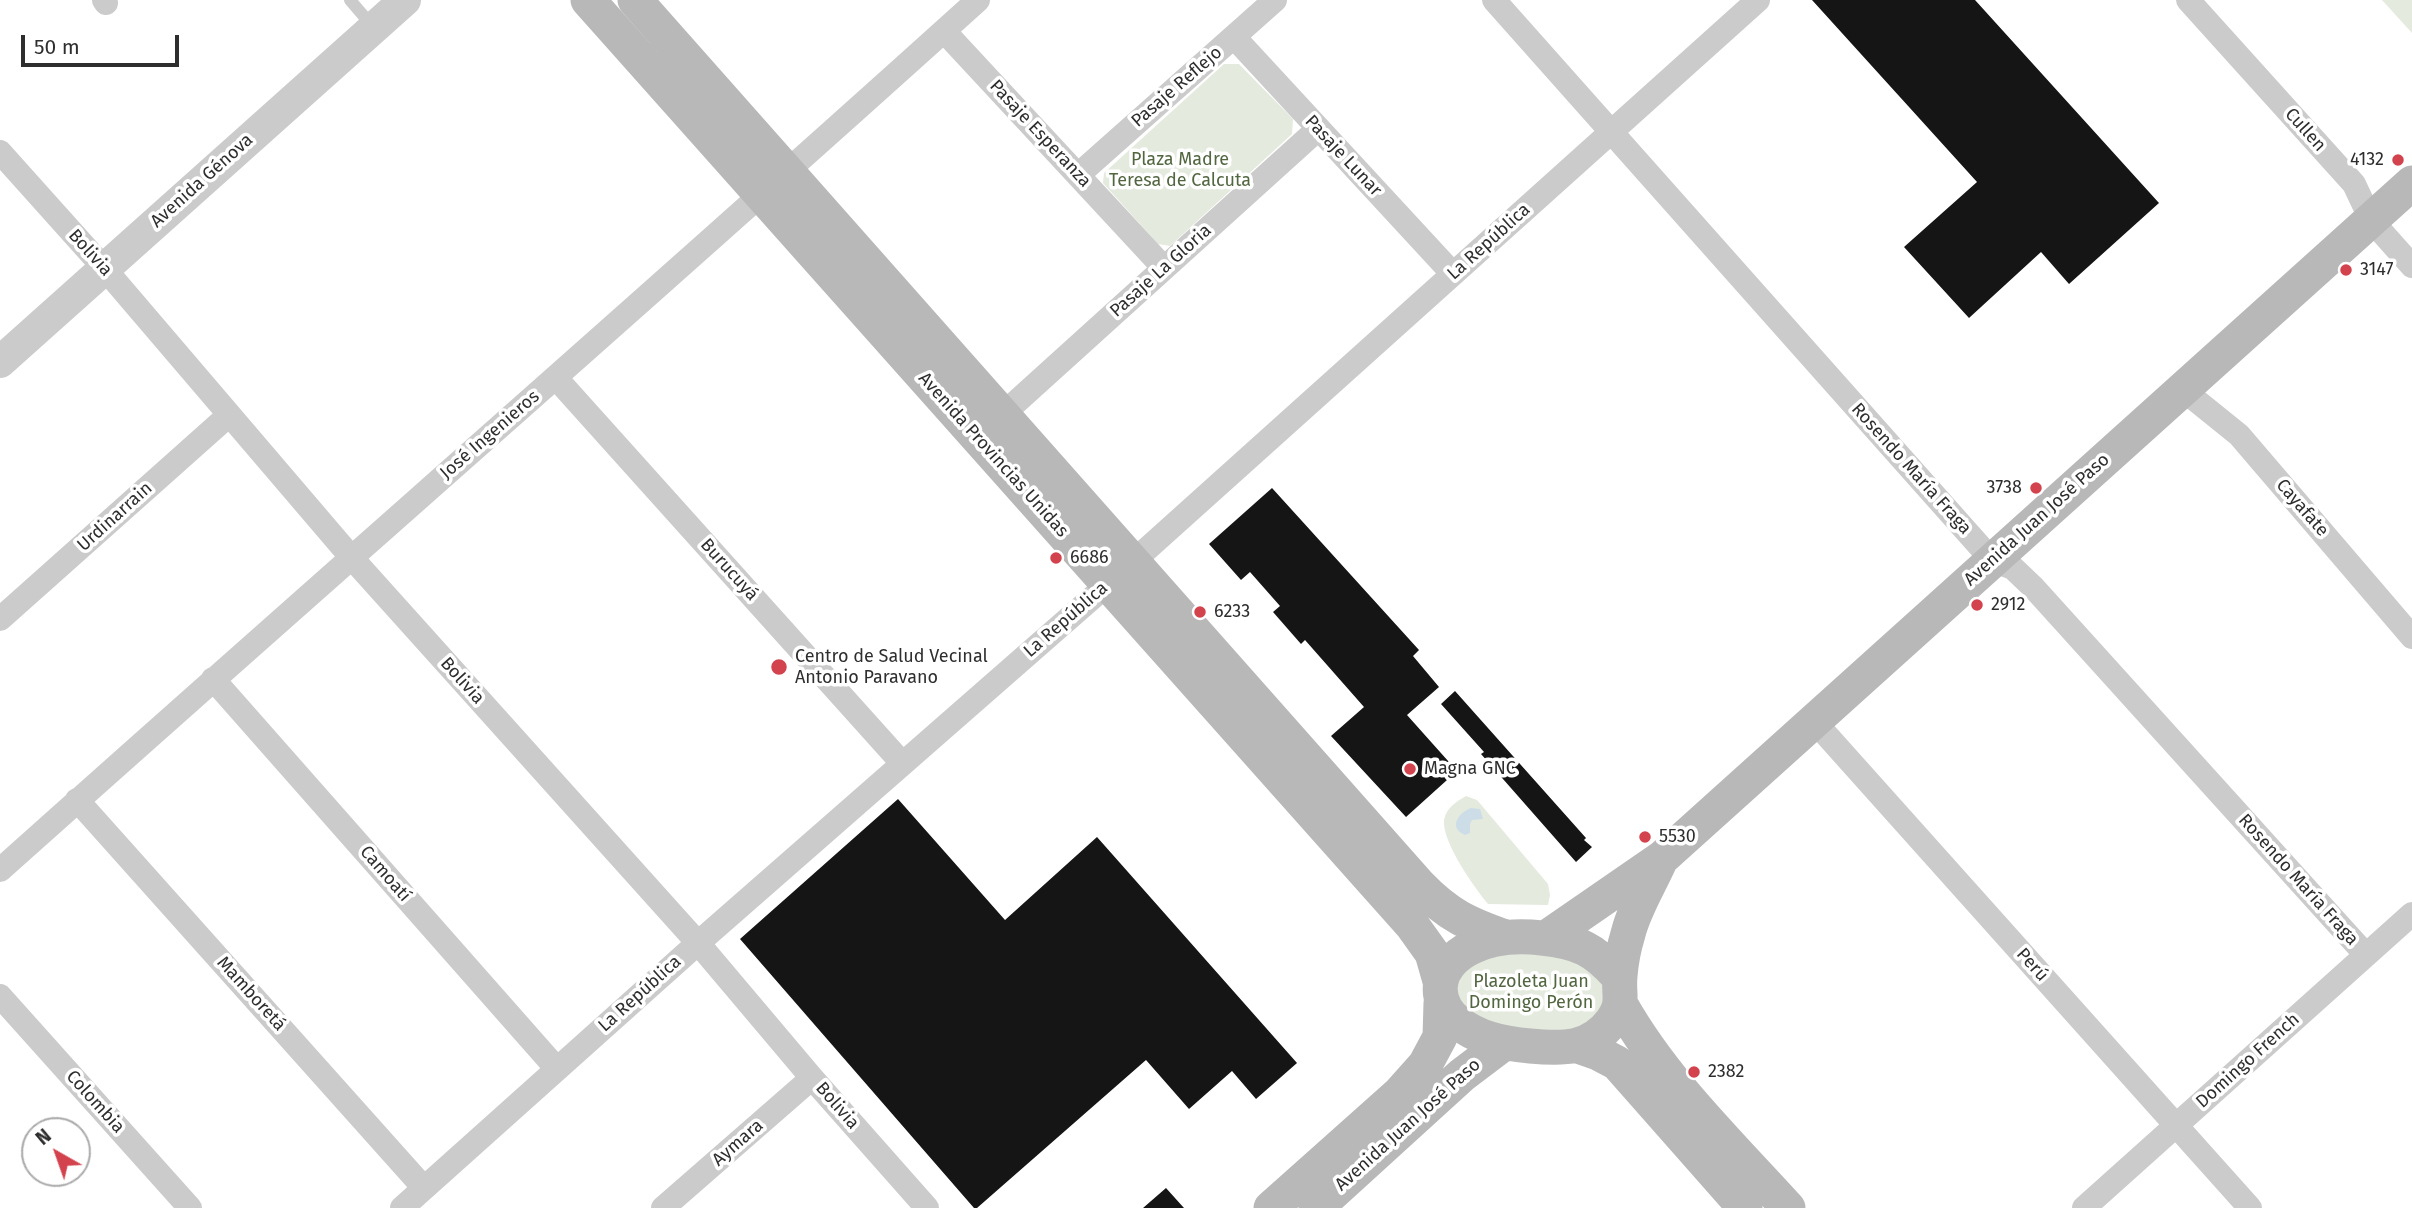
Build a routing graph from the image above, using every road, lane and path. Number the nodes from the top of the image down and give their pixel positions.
1 (349, 0) edge
2 (405, 0) edge
3 (588, 0) edge
4 (635, 0) edge
5 (978, 0) edge
6 (1275, 0) edge
7 (1494, 0) edge
8 (1758, 0) edge
9 (2188, 0) edge
10 (374, 28) junction
11 (944, 31) junction
12 (1234, 37) junction
13 (1318, 128) junction
14 (1611, 132) junction
15 (0, 152) edge
16 (787, 173) junction
17 (1078, 174) junction
18 (2412, 183) edge
19 (761, 195) junction
20 (2371, 220) junction
21 (2412, 266) edge
22 (104, 268) junction
23 (1164, 268) junction
24 (1453, 274) junction
25 (0, 362) edge
26 (556, 378) junction
27 (2182, 389) junction
28 (1003, 414) junction
29 (229, 415) junction
30 (351, 556) junction
31 (1992, 560) junction
32 (1120, 573) junction
33 (0, 619) edge
34 (2412, 637) edge
35 (213, 679) junction
36 (1814, 721) junction
37 (902, 763) junction
38 (77, 800) junction
39 (1662, 858) junction
40 (0, 870) edge
41 (2412, 914) edge
42 (1505, 937) junction
43 (1546, 939) junction
44 (698, 943) junction
45 (2366, 955) junction
46 (1620, 991) junction
47 (1440, 992) junction
48 (0, 996) edge
49 (1503, 1044) junction
50 (1578, 1046) junction
51 (557, 1069) junction
52 (812, 1078) junction
53 (2176, 1125) junction
54 (424, 1188) junction
55 (920, 1206) edge
56 (190, 1208) edge
57 (402, 1208) edge
58 (663, 1208) edge
59 (1271, 1208) edge
60 (1316, 1208) edge
61 (1745, 1208) edge
62 (1788, 1208) edge
63 (2084, 1208) edge
64 (2250, 1208) edge

1 - 10 lane
2 - 10 street, Avenida Génova
3 - 19 main road, Avenida Provincias Unidas
4 - 16 main road, Avenida Provincias Unidas
5 - 11 street, José Ingenieros
6 - 12 street, Pasaje Reflejo
7 - 14 street, Rosendo María Fraga
8 - 14 street, La República
9 - 20 street, Cullen
10 - 22 street, Avenida Génova
11 - 16 street, José Ingenieros
11 - 17 street, Pasaje Esperanza
12 - 13 street, Pasaje Lunar
12 - 17 street, Pasaje Reflejo
13 - 23 street, Pasaje La Gloria
13 - 24 street, Pasaje Lunar
14 - 24 street, La República
14 - 31 street, Rosendo María Fraga
15 - 22 street, Bolivia
16 - 19 street, José Ingenieros
16 - 28 main road, Avenida Provincias Unidas
17 - 23 street, Pasaje Esperanza
18 - 20 main road, Avenida Juan José Paso
19 - 26 street, José Ingenieros
19 - 32 main road, Avenida Provincias Unidas
20 - 21 street, Cullen
20 - 27 main road, Avenida Juan José Paso
22 - 25 street, Avenida Génova
22 - 29 street, Bolivia
23 - 28 street, Pasaje La Gloria
24 - 32 street, La República
26 - 30 street, José Ingenieros
26 - 37 street, Burucuyá
27 - 31 main road, Avenida Juan José Paso
27 - 34 street, Cayafate
28 - 32 main road, Avenida Provincias Unidas
29 - 30 street, Bolivia
29 - 33 street, Urdinarrain
30 - 35 street, José Ingenieros
30 - 44 street, Bolivia
31 - 36 main road, Avenida Juan José Paso
31 - 45 street, Rosendo María Fraga
32 - 37 street, La República
32 - 42 main road, Avenida Provincias Unidas
32 - 47 main road, Avenida Provincias Unidas
35 - 38 street, José Ingenieros
35 - 51 street, Camoatí
36 - 39 main road, Avenida Juan José Paso
36 - 53 street, Perú
37 - 44 street, La República
38 - 40 street, José Ingenieros
38 - 54 street, Mamboretá
39 - 43 main road, Avenida Juan José Paso
39 - 46 main road, Avenida Juan José Paso
41 - 45 street, Domingo French
42 - 43 main road
42 - 47 main road
43 - 46 main road
44 - 51 street, La República
44 - 52 street, Bolivia
45 - 53 street, Domingo French
46 - 50 main road
46 - 62 main road
47 - 49 main road
47 - 59 main road, Avenida Juan José Paso
48 - 56 street, Colombia
49 - 50 main road
49 - 60 main road, Avenida Juan José Paso
50 - 61 main road
51 - 54 street, La República
52 - 55 street, Bolivia
52 - 58 street, Aymara
53 - 63 street, Domingo French
53 - 64 street, Perú
54 - 57 street, La República

